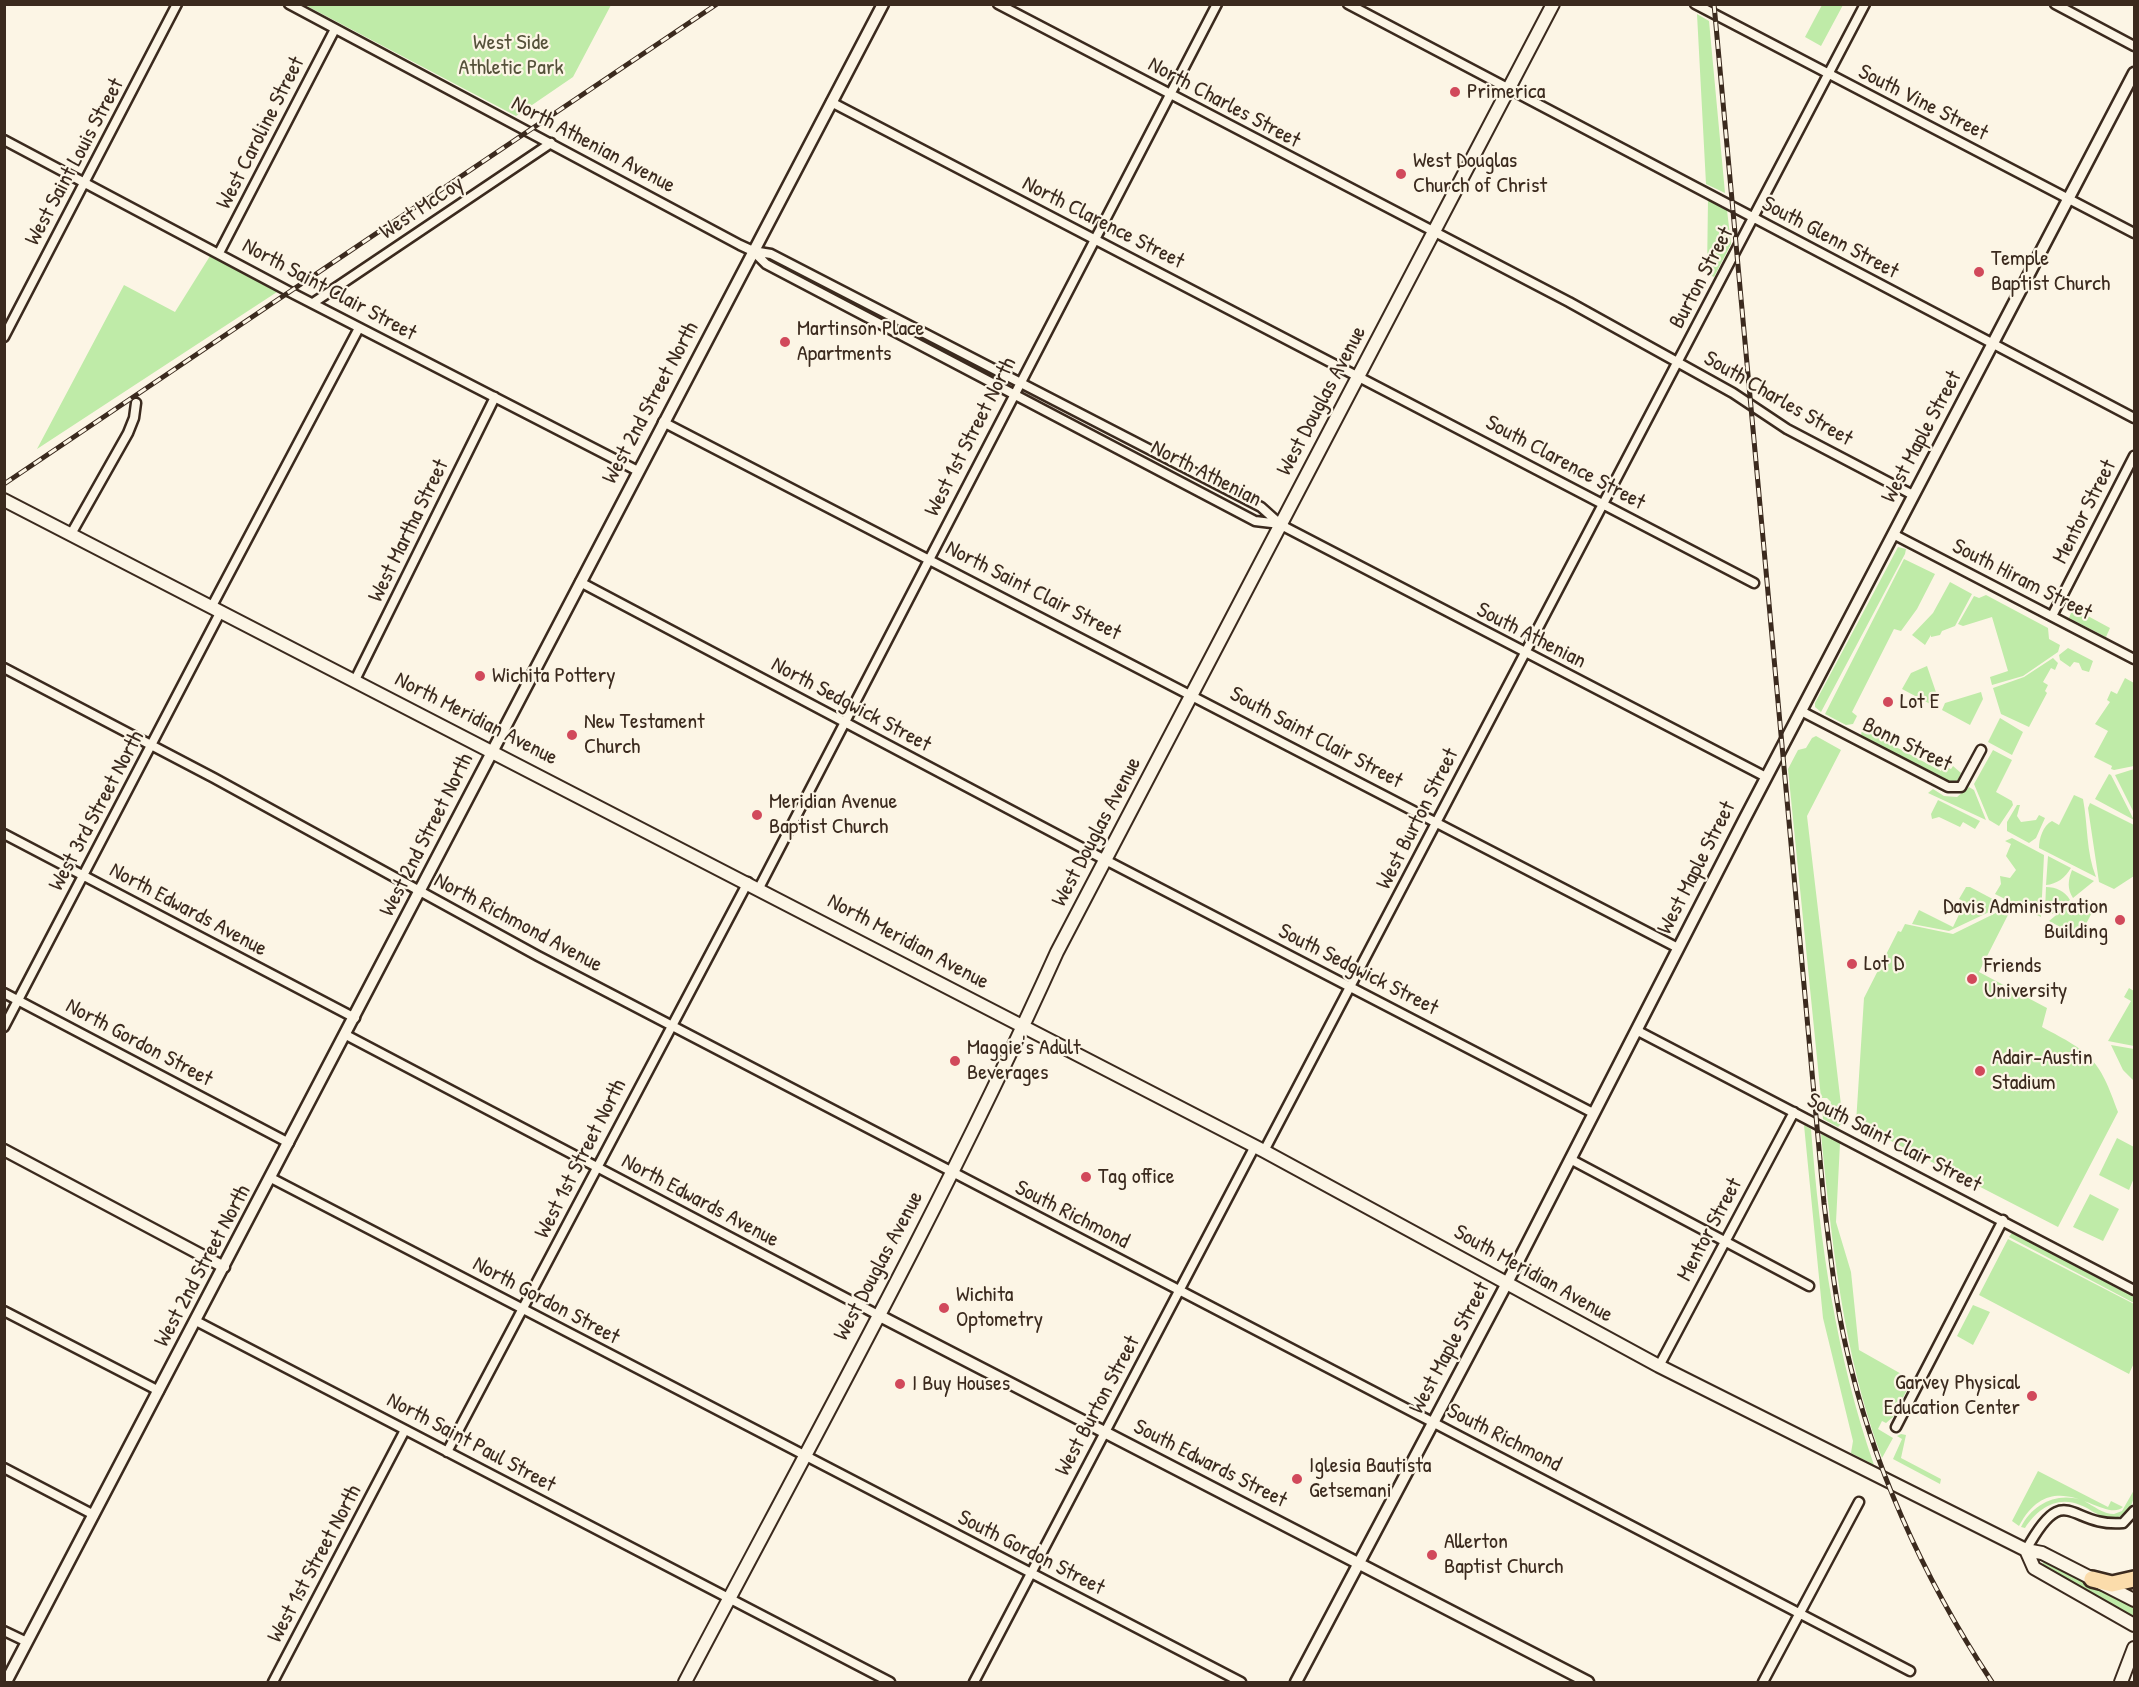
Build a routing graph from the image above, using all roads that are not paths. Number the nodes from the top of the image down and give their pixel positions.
1 (177, 4) edge
2 (289, 4) edge
3 (882, 4) edge
4 (998, 4) edge
5 (1217, 4) edge
6 (1348, 4) edge
7 (1553, 4) edge
8 (1695, 4) edge
9 (1865, 4) edge
10 (2055, 4) edge
11 (335, 29) junction
12 (2134, 46) edge
13 (2134, 73) edge
14 (1829, 74) junction
15 (1509, 89) junction
16 (1170, 94) junction
17 (831, 102) junction
18 (4, 140) edge
19 (551, 143) junction
20 (86, 182) junction
21 (2068, 198) junction
22 (1754, 218) junction
23 (1433, 232) junction
24 (2134, 233) edge
25 (1095, 238) junction
26 (753, 252) junction
27 (219, 253) junction
28 (313, 303) junction
29 (360, 328) junction
30 (4, 338) edge
31 (1992, 345) junction
32 (1678, 361) junction
33 (1359, 375) junction
34 (1019, 383) junction
35 (1013, 395) junction
36 (495, 397) junction
37 (136, 403) dead end
38 (2134, 418) edge
39 (663, 422) junction
40 (2134, 456) edge
41 (638, 471) junction
42 (1913, 495) junction
43 (4, 500) edge
44 (1602, 504) junction
45 (1281, 525) junction
46 (71, 534) junction
47 (1893, 534) junction
48 (929, 557) junction
49 (580, 582) junction
50 (1754, 583) dead end
51 (217, 609) junction
52 (2052, 616) junction
53 (1524, 653) junction
54 (2134, 659) edge
55 (4, 668) edge
56 (355, 680) junction
57 (1192, 694) junction
58 (1801, 711) junction
59 (844, 722) junction
60 (152, 745) junction
61 (1981, 750) dead end
62 (492, 751) junction
63 (1766, 777) junction
64 (1436, 821) junction
65 (4, 834) edge
66 (1106, 860) junction
67 (84, 875) junction
68 (754, 885) junction
69 (420, 891) junction
70 (1678, 948) junction
71 (1351, 987) junction
72 (4, 993) edge
73 (19, 1000) junction
74 (355, 1018) junction
75 (672, 1025) junction
76 (4, 1027) edge
77 (1024, 1028) junction
78 (1636, 1030) junction
79 (346, 1035) junction
80 (1794, 1112) junction
81 (1593, 1113) junction
82 (289, 1143) junction
83 (1259, 1148) junction
84 (4, 1150) edge
85 (1570, 1159) junction
86 (597, 1168) junction
87 (952, 1173) junction
88 (271, 1178) junction
89 (2003, 1220) junction
90 (1725, 1241) junction
91 (224, 1267) junction
92 (1507, 1283) junction
93 (1809, 1286) dead end
94 (1179, 1290) junction
95 (2134, 1290) edge
96 (524, 1310) junction
97 (4, 1311) edge
98 (878, 1315) junction
99 (196, 1321) junction
100 (1659, 1366) junction
101 (159, 1391) junction
102 (1433, 1421) junction
103 (1896, 1427) dead end
104 (405, 1430) junction
105 (1104, 1431) junction
106 (447, 1452) junction
107 (804, 1456) junction
108 (4, 1468) edge
109 (1859, 1502) dead end
110 (2134, 1510) edge
111 (94, 1515) junction
112 (2026, 1550) junction
113 (1359, 1562) junction
114 (1031, 1573) junction
115 (2092, 1579) junction
116 (2134, 1579) edge
117 (729, 1599) junction
118 (2134, 1600) edge
119 (1800, 1613) junction
120 (2134, 1625) edge
121 (4, 1630) edge
122 (27, 1642) junction
123 (2134, 1648) edge
124 (1910, 1671) dead end
125 (6, 1683) edge
126 (273, 1683) edge
127 (685, 1683) edge
128 (890, 1683) edge
129 (974, 1683) edge
130 (1241, 1683) edge
131 (1296, 1683) edge
132 (1588, 1683) edge
133 (1763, 1683) edge
134 (2121, 1683) edge

1 - 20 street, West Saint Louis Street
2 - 11 street, North Athenian Avenue
3 - 17 street, West 2nd Street North
4 - 16 street, North Charles Street
5 - 16 street, West 1st Street North
6 - 15 street, South Glenn Street
7 - 15 main road, West Douglas Avenue
8 - 14 street, South Vine Street
9 - 14 street, Burton Street
10 - 12 street
11 - 19 street, North Athenian Avenue
11 - 27 street, West Caroline Street
13 - 21 street, West Maple Street
14 - 21 street, South Vine Street
14 - 22 street, Burton Street
15 - 22 street, South Glenn Street
15 - 23 main road, West Douglas Avenue
16 - 23 street, North Charles Street
16 - 25 street, West 1st Street North
17 - 25 street, North Clarence Street
17 - 26 street, West 2nd Street North
18 - 20 street, North Saint Clair Street
19 - 26 street, North Athenian Avenue
19 - 28 street, West McCoy
20 - 27 street, North Saint Clair Street
20 - 30 street, West Saint Louis Street
21 - 24 street, South Vine Street
21 - 31 street, West Maple Street
22 - 31 street, South Glenn Street
22 - 32 street, Burton Street
23 - 32 street, South Charles Street
23 - 33 main road, West Douglas Avenue
25 - 33 street, North Clarence Street
25 - 34 street, West 1st Street North
26 - 34 street, North Athenian
26 - 35 street, North Athenian
26 - 39 street, West 2nd Street North
27 - 28 street, North Saint Clair Street
28 - 29 street, North Saint Clair Street
29 - 36 street, North Saint Clair Street
29 - 51 street, West 3rd Street North
31 - 38 street, South Glenn Street
31 - 42 street, West Maple Street
32 - 42 street, South Charles Street
32 - 44 street, Burton Street
33 - 44 street, South Clarence Street
33 - 45 main road, West Douglas Avenue
34 - 35 street, West 1st Street North
34 - 45 street, North Athenian
35 - 45 street, North Athenian
35 - 48 street, West 1st Street North
36 - 41 street, North Saint Clair Street
36 - 56 street, West Martha Street
37 - 46 street
39 - 41 street, West 2nd Street North
39 - 48 street, North Saint Clair Street
40 - 52 street, Mentor Street
41 - 49 street, West 2nd Street North
42 - 47 street, West Maple Street
43 - 46 main road, North Meridian Avenue
44 - 50 street, South Clarence Street
44 - 53 street, West Burton Street
45 - 53 street, South Athenian
45 - 57 main road, West Douglas Avenue
46 - 51 main road, North Meridian Avenue
47 - 52 street, South Hiram Street
47 - 58 street, West Maple Street
48 - 57 street, North Saint Clair Street
48 - 59 street, West 1st Street North
49 - 59 street, North Sedgwick Street
49 - 62 street, West 2nd Street North
51 - 56 main road, North Meridian Avenue
51 - 60 street, West 3rd Street North
52 - 54 street, South Hiram Street
53 - 63 street, South Athenian
53 - 64 street, West Burton Street
55 - 60 street, North Richmond Avenue
56 - 62 main road, North Meridian Avenue
57 - 64 street, South Saint Clair Street
57 - 66 main road, West Douglas Avenue
58 - 61 street, Bonn Street
58 - 63 street, West Maple Street
59 - 66 street, North Sedgwick Street
59 - 68 street, West 1st Street North
60 - 67 street, West 3rd Street North
60 - 69 street, North Richmond Avenue
62 - 68 main road, North Meridian Avenue
62 - 69 street, West 2nd Street North
63 - 70 street, West Maple Street
64 - 70 street, South Saint Clair Street
64 - 71 street, West Burton Street
65 - 67 street, North Edwards Avenue
66 - 71 street, South Sedgwick Street
66 - 77 main road, West Douglas Avenue
67 - 73 street, West 3rd Street North
67 - 74 street, North Edwards Avenue
68 - 75 street, West 1st Street North
68 - 77 main road, North Meridian Avenue
69 - 74 street, West 2nd Street North
69 - 75 street, North Richmond Avenue
70 - 78 street, West Maple Street
71 - 81 street, South Sedgwick Street
71 - 83 street, West Burton Street
72 - 73 street, North Gordon Street
73 - 76 street, West 3rd Street North
73 - 82 street, North Gordon Street
74 - 79 street, West 2nd Street North
75 - 86 street, West 1st Street North
75 - 87 street, North Richmond Avenue
77 - 83 main road, South Meridian Avenue
77 - 87 main road, West Douglas Avenue
78 - 80 street, South Saint Clair Street
78 - 81 street, West Maple Street
79 - 82 street, West 2nd Street North
79 - 86 street, North Edwards Avenue
80 - 89 street, South Saint Clair Street
80 - 90 street, Mentor Street
81 - 85 street, West Maple Street
82 - 88 street, West 2nd Street North
83 - 92 main road, South Meridian Avenue
83 - 94 street, West Burton Street
84 - 91 street
85 - 90 street
85 - 92 street, West Maple Street
86 - 96 street, West 1st Street North
86 - 98 street, North Edwards Avenue
87 - 94 street, South Richmond
87 - 98 main road, West Douglas Avenue
88 - 91 street, West 2nd Street North
88 - 96 street, North Gordon Street
89 - 95 street, South Saint Clair Street
89 - 103 street
90 - 93 street
90 - 100 street, Mentor Street
91 - 99 street, West 2nd Street North
92 - 100 main road, South Meridian Avenue
92 - 102 street, West Maple Street
94 - 102 street, South Richmond
94 - 105 street, West Burton Street
96 - 106 street, West 1st Street North
96 - 107 street, North Gordon Street
97 - 101 street
98 - 105 street, South Edwards Street
98 - 107 main road, West Douglas Avenue
99 - 101 street, West 2nd Street North
99 - 104 street, North Saint Paul Street
100 - 112 main road, South Meridian Avenue
101 - 111 street, West 2nd Street North
102 - 113 street, West Maple Street
102 - 119 street, South Richmond
104 - 106 street, North Saint Paul Street
104 - 126 street, West 1st Street North
105 - 113 street, South Edwards Street
105 - 114 street, West Burton Street
106 - 117 street, North Saint Paul Street
107 - 114 street, South Gordon Street
107 - 117 main road, West Douglas Avenue
108 - 111 street
109 - 119 street
110 - 112 street
111 - 122 street, West 2nd Street North
112 - 115 main road, South Meridian Avenue
112 - 120 main road, South Meridian Avenue
113 - 131 street, West Maple Street
113 - 132 street, South Edwards Street
114 - 129 street, West Burton Street
114 - 130 street, South Gordon Street
115 - 116 highway
115 - 118 main road, South Meridian Avenue
117 - 127 main road, West Douglas Avenue
117 - 128 street, North Saint Paul Street
119 - 124 street, South Richmond
119 - 133 street
121 - 122 street
122 - 125 street, West 2nd Street North
123 - 134 main road

